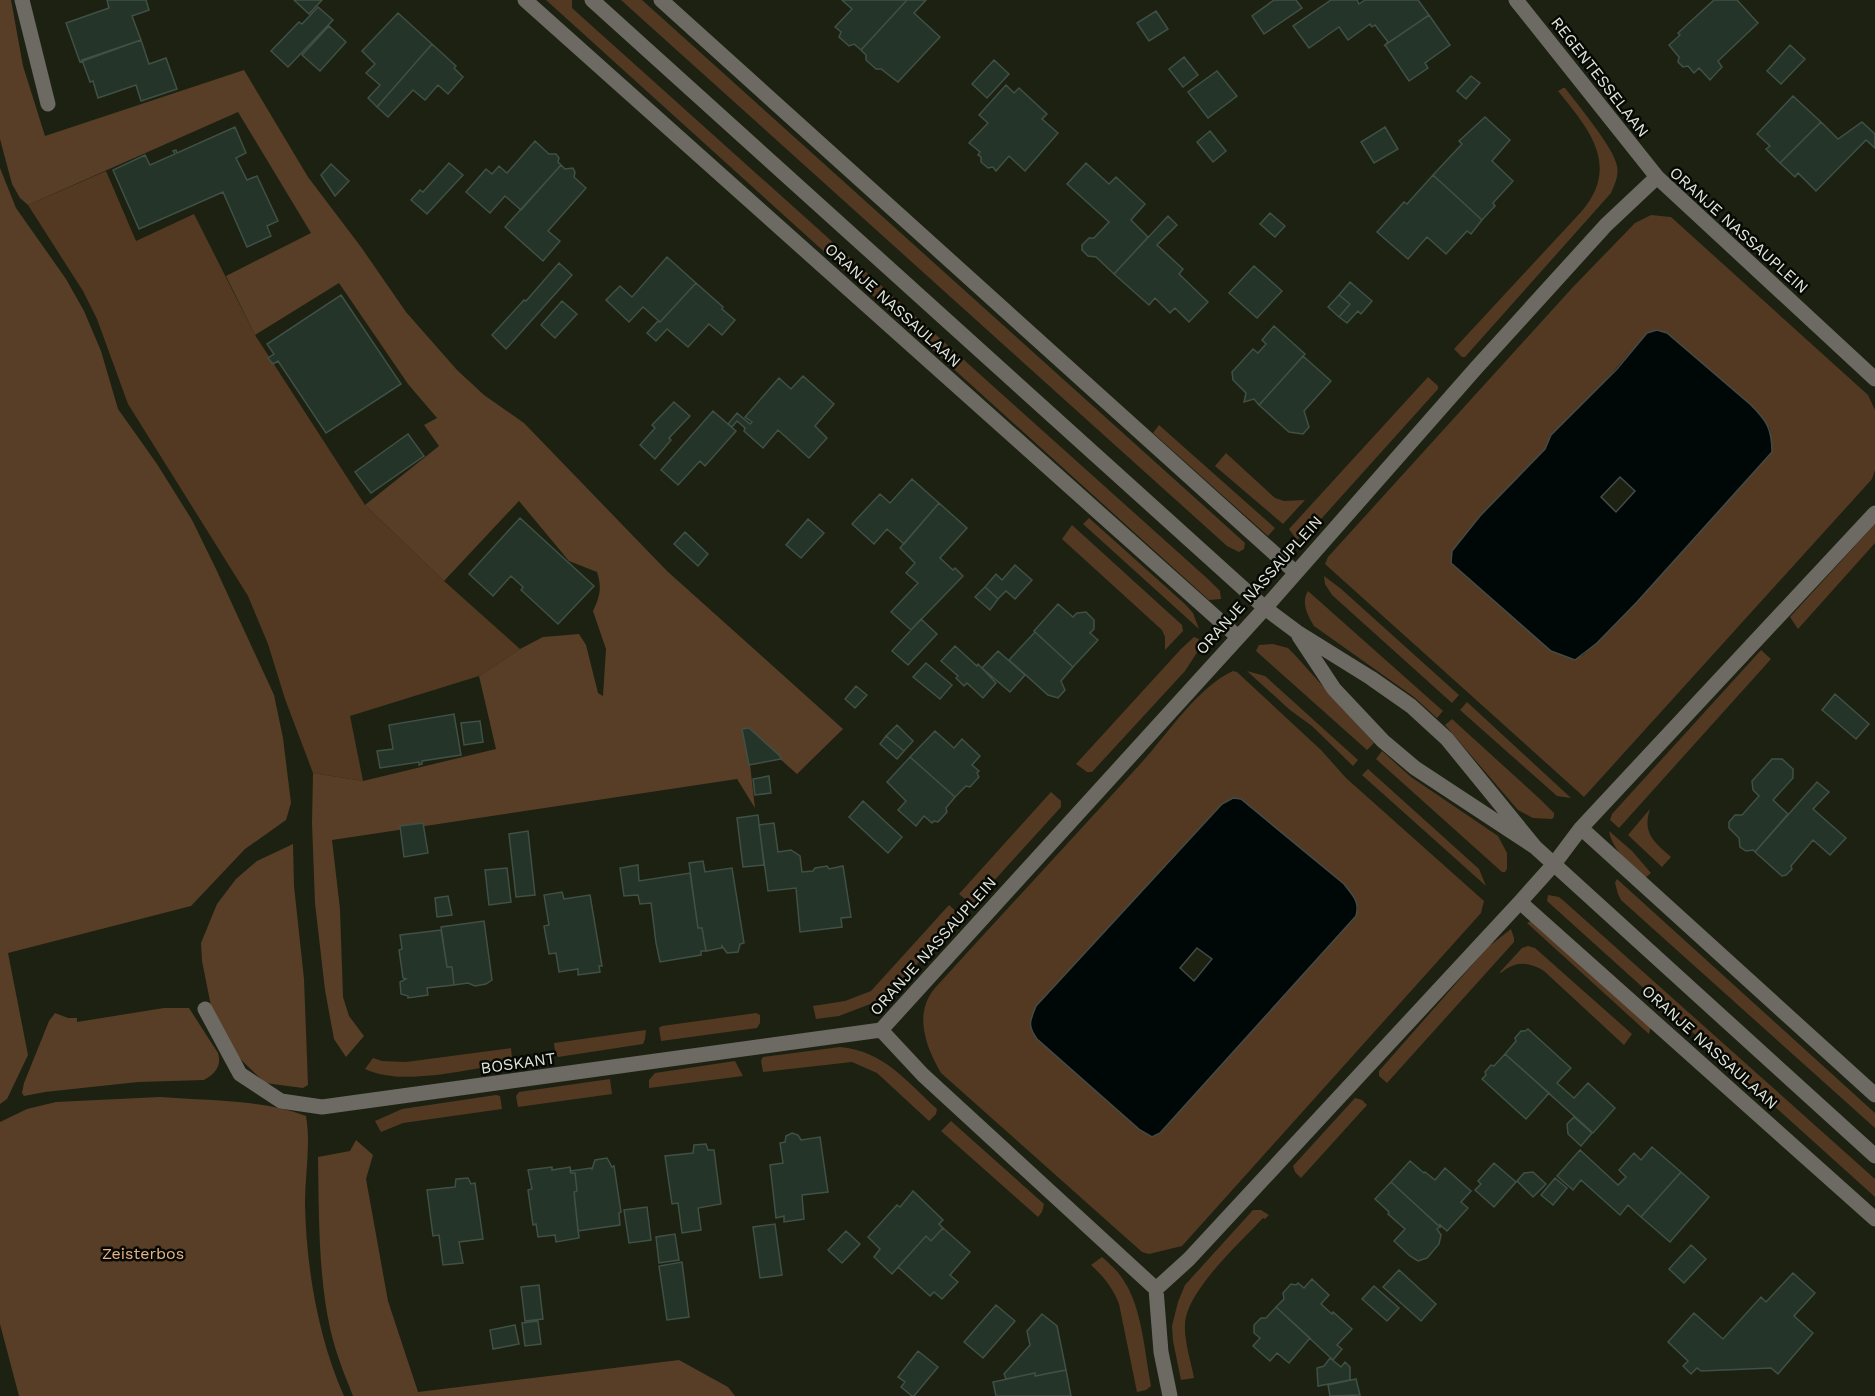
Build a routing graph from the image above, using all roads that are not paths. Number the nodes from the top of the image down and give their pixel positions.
1 (22, 0) edge
2 (525, 0) edge
3 (592, 0) edge
4 (661, 0) edge
5 (1516, 0) edge
6 (48, 104) dead end
7 (1657, 177) junction
8 (1875, 379) edge
9 (1875, 513) edge
10 (1295, 572) junction
11 (1265, 608) junction
12 (1297, 632) junction
13 (1238, 637) junction
14 (1581, 828) junction
15 (1535, 847) junction
16 (1554, 864) junction
17 (1520, 902) junction
18 (205, 1009) dead end
19 (881, 1030) junction
20 (1875, 1095) edge
21 (1875, 1156) edge
22 (1875, 1219) edge
23 (1156, 1288) junction
24 (1170, 1396) edge

1 - 6 street
2 - 13 street, ORANJE NASSAULAAN
3 - 11 street, ORANJE NASSAULAAN
4 - 10 street
5 - 7 street, REGENTESSELAAN
7 - 8 street, ORANJE NASSAUPLEIN
7 - 10 street, ORANJE NASSAUPLEIN
9 - 14 street
10 - 11 street, ORANJE NASSAUPLEIN
11 - 12 street, ORANJE NASSAULAAN
11 - 13 street, ORANJE NASSAUPLEIN
12 - 15 street, ORANJE NASSAULAAN
12 - 15 street, ORANJE NASSAULAAN
13 - 19 street, ORANJE NASSAUPLEIN
14 - 16 street
14 - 20 street
15 - 16 street, ORANJE NASSAULAAN
16 - 17 street
16 - 21 street, ORANJE NASSAULAAN
17 - 22 street, ORANJE NASSAULAAN
17 - 23 street
18 - 19 street, BOSKANT
19 - 23 street, ORANJE NASSAUPLEIN
23 - 24 street

